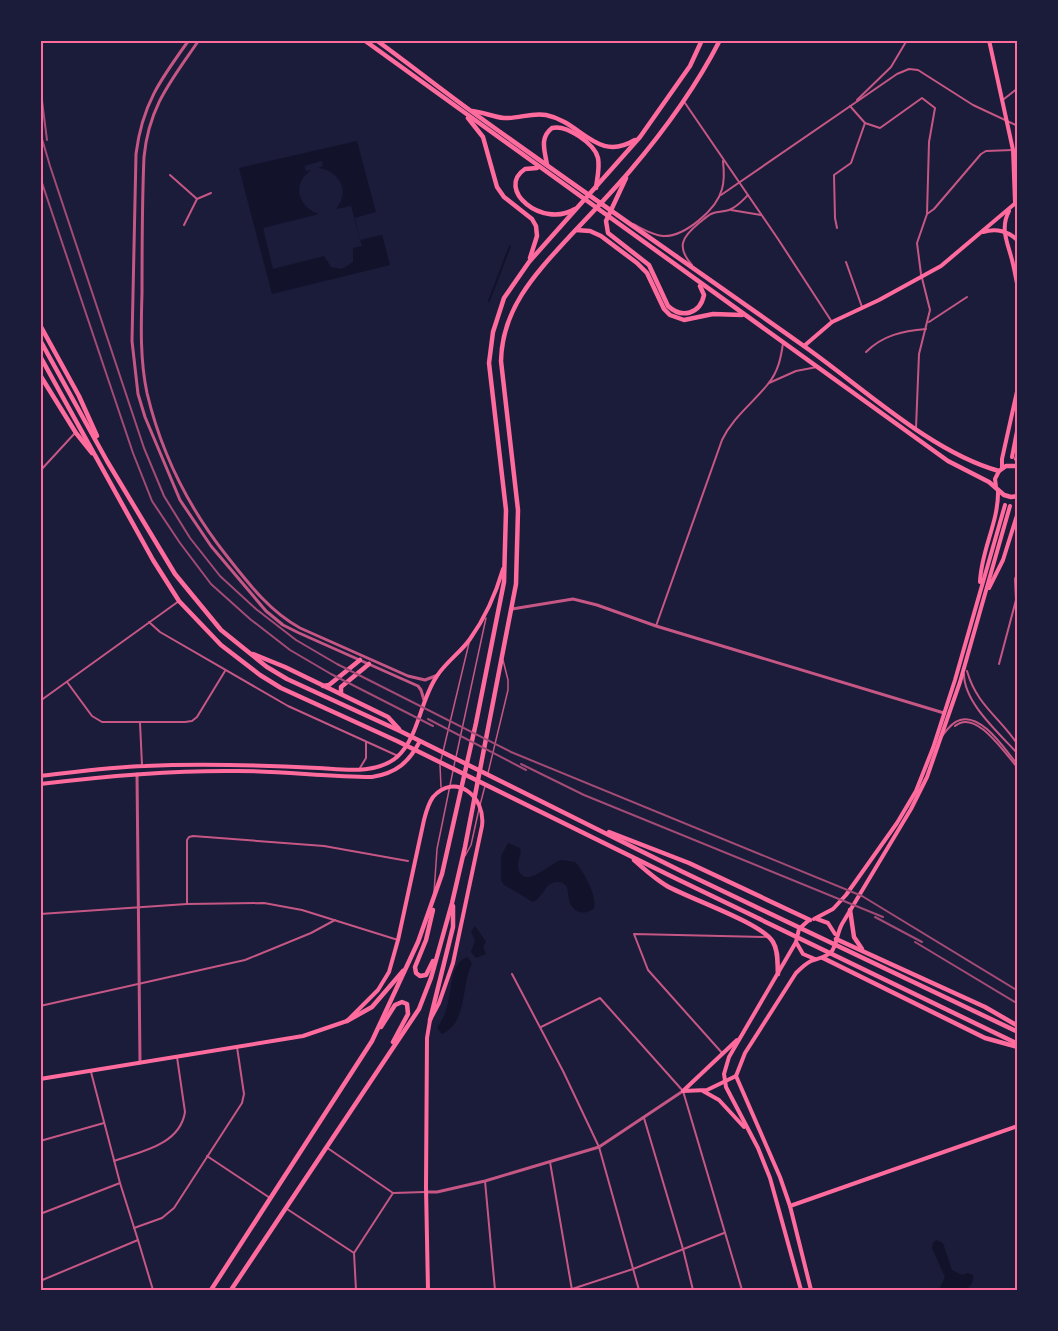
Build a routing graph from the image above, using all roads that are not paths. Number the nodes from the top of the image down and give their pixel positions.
1 (189, 40) edge
2 (199, 40) edge
3 (364, 40) edge
4 (376, 40) edge
5 (702, 40) edge
6 (720, 40) edge
7 (907, 40) edge
8 (989, 40) edge
9 (1017, 88) edge
10 (1002, 101) junction
11 (684, 102) junction
12 (850, 106) junction
13 (471, 111) junction
14 (467, 116) junction
15 (865, 123) junction
16 (1008, 123) junction
17 (1017, 126) edge
18 (640, 137) junction
19 (1013, 150) junction
20 (722, 158) junction
21 (547, 165) junction
22 (543, 170) junction
23 (629, 172) junction
24 (170, 175) dead end
25 (739, 182) junction
26 (596, 188) junction
27 (211, 193) dead end
28 (721, 195) junction
29 (748, 195) junction
30 (197, 199) junction
31 (1016, 204) edge
32 (581, 205) junction
33 (728, 210) junction
34 (134, 211) junction
35 (142, 212) junction
36 (927, 214) junction
37 (762, 215) junction
38 (621, 217) junction
39 (184, 225) dead end
40 (837, 228) dead end
41 (576, 230) junction
42 (983, 232) junction
43 (1004, 232) junction
44 (1017, 241) edge
45 (529, 262) junction
46 (846, 262) dead end
47 (698, 272) junction
48 (922, 277) junction
49 (698, 283) junction
50 (1017, 288) edge
51 (967, 297) dead end
52 (862, 307) junction
53 (743, 315) junction
54 (832, 322) junction
55 (929, 322) junction
56 (40, 325) edge
57 (926, 329) junction
58 (40, 340) edge
59 (783, 343) junction
60 (804, 346) junction
61 (867, 352) dead end
62 (40, 356) edge
63 (817, 368) junction
64 (40, 375) edge
65 (769, 383) junction
66 (1017, 387) edge
67 (1017, 426) edge
68 (915, 428) junction
69 (76, 433) junction
70 (1015, 456) edge
71 (107, 461) junction
72 (100, 464) junction
73 (1017, 466) edge
74 (1000, 469) junction
75 (40, 471) edge
76 (997, 488) junction
77 (1017, 496) edge
78 (192, 506) junction
79 (186, 510) junction
80 (1017, 512) edge
81 (505, 563) junction
82 (1017, 571) edge
83 (980, 589) junction
84 (986, 591) junction
85 (1017, 600) edge
86 (179, 601) junction
87 (488, 608) junction
88 (512, 609) junction
89 (149, 622) junction
90 (656, 626) junction
91 (470, 639) junction
92 (244, 651) junction
93 (361, 658) junction
94 (503, 659) junction
95 (370, 662) junction
96 (999, 664) dead end
97 (225, 671) junction
98 (965, 671) junction
99 (438, 675) junction
100 (67, 682) junction
101 (323, 686) junction
102 (340, 694) junction
103 (40, 701) edge
104 (424, 703) junction
105 (944, 713) junction
106 (140, 723) junction
107 (955, 726) dead end
108 (400, 731) junction
109 (942, 736) junction
110 (420, 741) junction
111 (366, 742) junction
112 (1017, 745) edge
113 (415, 750) junction
114 (1017, 754) edge
115 (398, 756) junction
116 (142, 766) junction
117 (1017, 766) edge
118 (359, 769) junction
119 (137, 774) junction
120 (40, 776) edge
121 (40, 783) edge
122 (447, 797) junction
123 (588, 824) junction
124 (630, 856) junction
125 (408, 861) dead end
126 (461, 865) junction
127 (435, 898) junction
128 (452, 903) junction
129 (187, 904) junction
130 (138, 909) junction
131 (850, 910) junction
132 (40, 914) edge
133 (812, 919) junction
134 (335, 920) junction
135 (768, 937) junction
136 (836, 937) junction
137 (443, 938) junction
138 (398, 940) junction
139 (796, 942) junction
140 (867, 953) junction
141 (824, 958) junction
142 (815, 959) junction
143 (405, 969) junction
144 (512, 974) dead end
145 (778, 974) junction
146 (139, 983) junction
147 (40, 1006) edge
148 (430, 1020) junction
149 (347, 1021) junction
150 (1017, 1026) edge
151 (541, 1027) junction
152 (1017, 1032) edge
153 (742, 1035) junction
154 (372, 1041) junction
155 (1017, 1045) edge
156 (237, 1047) junction
157 (389, 1053) junction
158 (723, 1054) junction
159 (177, 1057) junction
160 (140, 1064) junction
161 (91, 1072) junction
162 (736, 1076) junction
163 (40, 1079) edge
164 (724, 1083) junction
165 (684, 1091) junction
166 (702, 1091) junction
167 (644, 1118) junction
168 (104, 1123) junction
169 (1017, 1126) edge
170 (751, 1136) junction
171 (40, 1142) edge
172 (326, 1147) junction
173 (599, 1147) junction
174 (207, 1156) junction
175 (114, 1161) junction
176 (550, 1162) junction
177 (485, 1181) junction
178 (120, 1183) junction
179 (426, 1192) junction
180 (393, 1193) junction
181 (271, 1198) junction
182 (790, 1206) junction
183 (285, 1208) junction
184 (40, 1214) edge
185 (134, 1228) junction
186 (725, 1233) junction
187 (138, 1240) junction
188 (683, 1249) junction
189 (354, 1252) junction
190 (633, 1269) junction
191 (40, 1281) edge
192 (153, 1290) edge
193 (211, 1290) edge
194 (231, 1290) edge
195 (356, 1290) edge
196 (428, 1290) edge
197 (495, 1290) edge
198 (571, 1290) edge
199 (639, 1290) edge
200 (693, 1290) edge
201 (742, 1290) edge
202 (801, 1290) edge
203 (811, 1290) edge

1 - 34 street
2 - 35 street
3 - 14 main road
4 - 13 main road
5 - 18 main road
6 - 11 main road
7 - 12 street
8 - 10 main road
9 - 10 street
10 - 16 main road
11 - 20 street
11 - 23 main road
12 - 15 street
12 - 16 street
12 - 25 street
13 - 18 main road
13 - 21 main road
14 - 22 main road
14 - 45 main road
15 - 36 street
15 - 40 street
16 - 17 street
16 - 19 main road
18 - 26 main road
19 - 31 main road
19 - 36 street
20 - 25 street
20 - 28 street
21 - 26 main road
21 - 38 main road
22 - 32 main road
22 - 49 main road
23 - 41 main road
23 - 49 main road
24 - 30 street
25 - 28 street
25 - 29 street
26 - 32 main road
27 - 30 street
28 - 38 street
29 - 33 street
29 - 37 street
30 - 39 street
31 - 42 main road
31 - 43 main road
32 - 45 main road
33 - 37 street
33 - 47 street
34 - 35 street
34 - 79 street
35 - 78 street
36 - 48 street
37 - 54 street
38 - 47 main road
41 - 53 main road
41 - 88 main road
42 - 43 main road
42 - 48 main road
43 - 44 main road
43 - 50 main road
45 - 81 main road
46 - 52 street
47 - 60 main road
48 - 52 main road
48 - 55 street
49 - 53 main road
51 - 55 street
52 - 54 main road
53 - 59 main road
54 - 60 main road
55 - 57 street
56 - 71 main road
57 - 61 street
57 - 68 street
58 - 71 main road
59 - 63 main road
59 - 65 street
60 - 68 main road
62 - 72 main road
63 - 65 street
63 - 76 main road
64 - 69 main road
65 - 90 street
66 - 74 main road
67 - 70 main road
68 - 74 main road
69 - 72 main road
69 - 75 street
71 - 92 main road
72 - 86 main road
73 - 74 main road
74 - 76 main road
76 - 77 main road
76 - 83 main road
78 - 79 street
78 - 93 street
79 - 93 street
80 - 84 main road
81 - 87 main road
81 - 127 main road
82 - 85 street
83 - 84 main road
83 - 105 main road
84 - 98 main road
85 - 96 street
86 - 89 street
86 - 113 main road
87 - 91 main road
87 - 122 lane
88 - 90 street
88 - 94 main road
89 - 97 street
89 - 100 street
90 - 105 street
91 - 99 main road
91 - 122 lane
92 - 101 main road
92 - 108 main road
93 - 95 street
93 - 101 main road
94 - 126 main road
94 - 126 lane
95 - 99 street
95 - 102 main road
95 - 104 street
97 - 106 street
97 - 111 street
98 - 109 main road
98 - 112 street
98 - 114 street
99 - 104 main road
100 - 103 street
100 - 106 street
101 - 102 main road
102 - 108 main road
104 - 115 main road
105 - 133 main road
106 - 116 street
107 - 117 street
108 - 110 main road
109 - 117 street
109 - 131 main road
110 - 113 main road
110 - 123 main road
111 - 115 street
111 - 118 street
113 - 119 main road
113 - 124 main road
115 - 118 main road
116 - 118 main road
116 - 120 main road
119 - 121 main road
119 - 130 street
122 - 127 lane
123 - 133 main road
123 - 152 main road
124 - 135 main road
124 - 155 main road
125 - 129 street
126 - 128 main road
127 - 137 main road
127 - 143 main road
128 - 137 main road
128 - 148 main road
129 - 130 street
129 - 134 street
130 - 132 street
130 - 146 street
131 - 136 main road
131 - 140 main road
133 - 136 main road
133 - 139 main road
134 - 138 street
134 - 146 street
135 - 145 main road
135 - 158 street
136 - 140 main road
136 - 141 main road
137 - 157 main road
138 - 148 main road
138 - 149 main road
139 - 142 main road
139 - 145 main road
140 - 150 main road
141 - 142 main road
141 - 155 main road
142 - 162 main road
143 - 149 main road
143 - 154 main road
144 - 151 street
145 - 153 main road
146 - 147 street
146 - 160 street
148 - 179 main road
149 - 156 main road
151 - 165 street
151 - 173 street
153 - 158 main road
153 - 164 main road
154 - 157 main road
154 - 181 main road
156 - 159 main road
156 - 174 street
157 - 172 main road
158 - 165 main road
159 - 160 main road
159 - 175 street
160 - 161 main road
161 - 163 main road
161 - 168 street
162 - 164 main road
162 - 182 main road
164 - 166 main road
164 - 170 main road
165 - 166 main road
165 - 167 street
165 - 186 street
166 - 170 main road
167 - 173 street
167 - 188 street
168 - 171 street
168 - 175 street
169 - 182 main road
170 - 202 main road
172 - 180 street
172 - 183 main road
173 - 176 street
173 - 190 street
174 - 181 street
174 - 185 street
175 - 178 street
176 - 177 street
176 - 198 street
177 - 179 street
177 - 197 street
178 - 184 street
178 - 185 street
179 - 180 street
179 - 196 main road
180 - 189 street
181 - 193 main road
182 - 203 main road
183 - 189 street
183 - 194 main road
185 - 187 street
186 - 188 street
186 - 201 street
187 - 191 street
187 - 192 street
188 - 190 street
188 - 200 street
189 - 195 street
190 - 198 street
190 - 199 street

